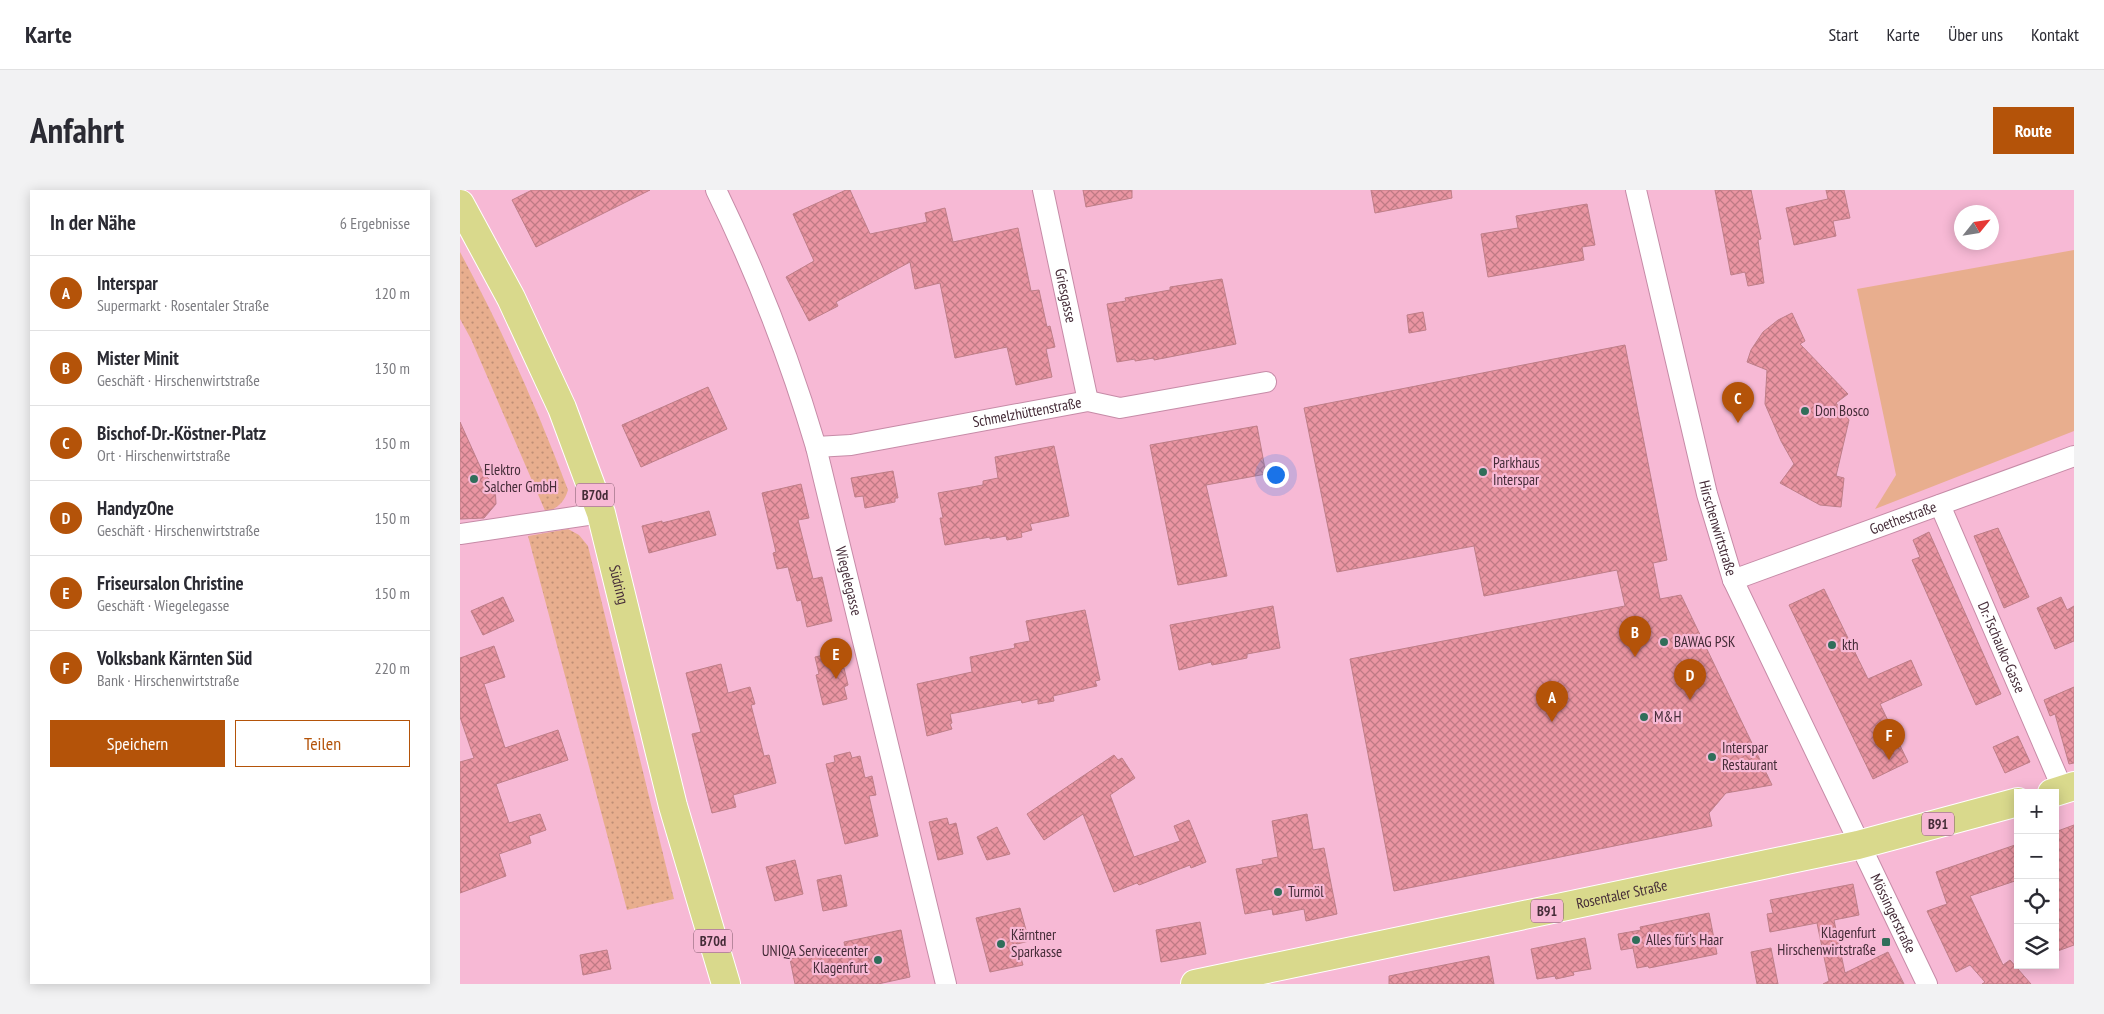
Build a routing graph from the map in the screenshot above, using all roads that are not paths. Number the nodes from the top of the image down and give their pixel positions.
1 (716, 190) edge
2 (1043, 190) edge
3 (1636, 190) edge
4 (460, 204) edge
5 (1266, 382) dead end
6 (1088, 401) junction
7 (816, 447) junction
8 (2074, 456) edge
9 (1940, 505) junction
10 (601, 513) junction
11 (460, 534) edge
12 (1732, 580) junction
13 (2063, 790) edge
14 (2014, 803) edge
15 (1858, 845) junction
16 (1239, 980) edge
17 (726, 984) edge
18 (946, 984) edge
19 (1194, 984) edge
20 (1926, 984) edge

1 - 7 street, Wiegelegasse
2 - 6 street, Griesgasse
3 - 12 street, Hirschenwirtstraße
4 - 10 main road, Südring / B70d
5 - 6 street, Schmelzhüttenstraße
6 - 7 street, Schmelzhüttenstraße
7 - 18 street, Wiegelegasse
8 - 9 street, Goethestraße
9 - 12 street, Goethestraße
9 - 13 street, Dr.-Tschauko-Gasse
10 - 11 street
10 - 17 main road, Südring / B70d
12 - 15 street, Hirschenwirtstraße
14 - 15 main road, Rosentaler Straße / B91
15 - 16 main road, Rosentaler Straße / B91
15 - 20 street, Mössingerstraße
16 - 19 main road, Rosentaler Straße / B91

